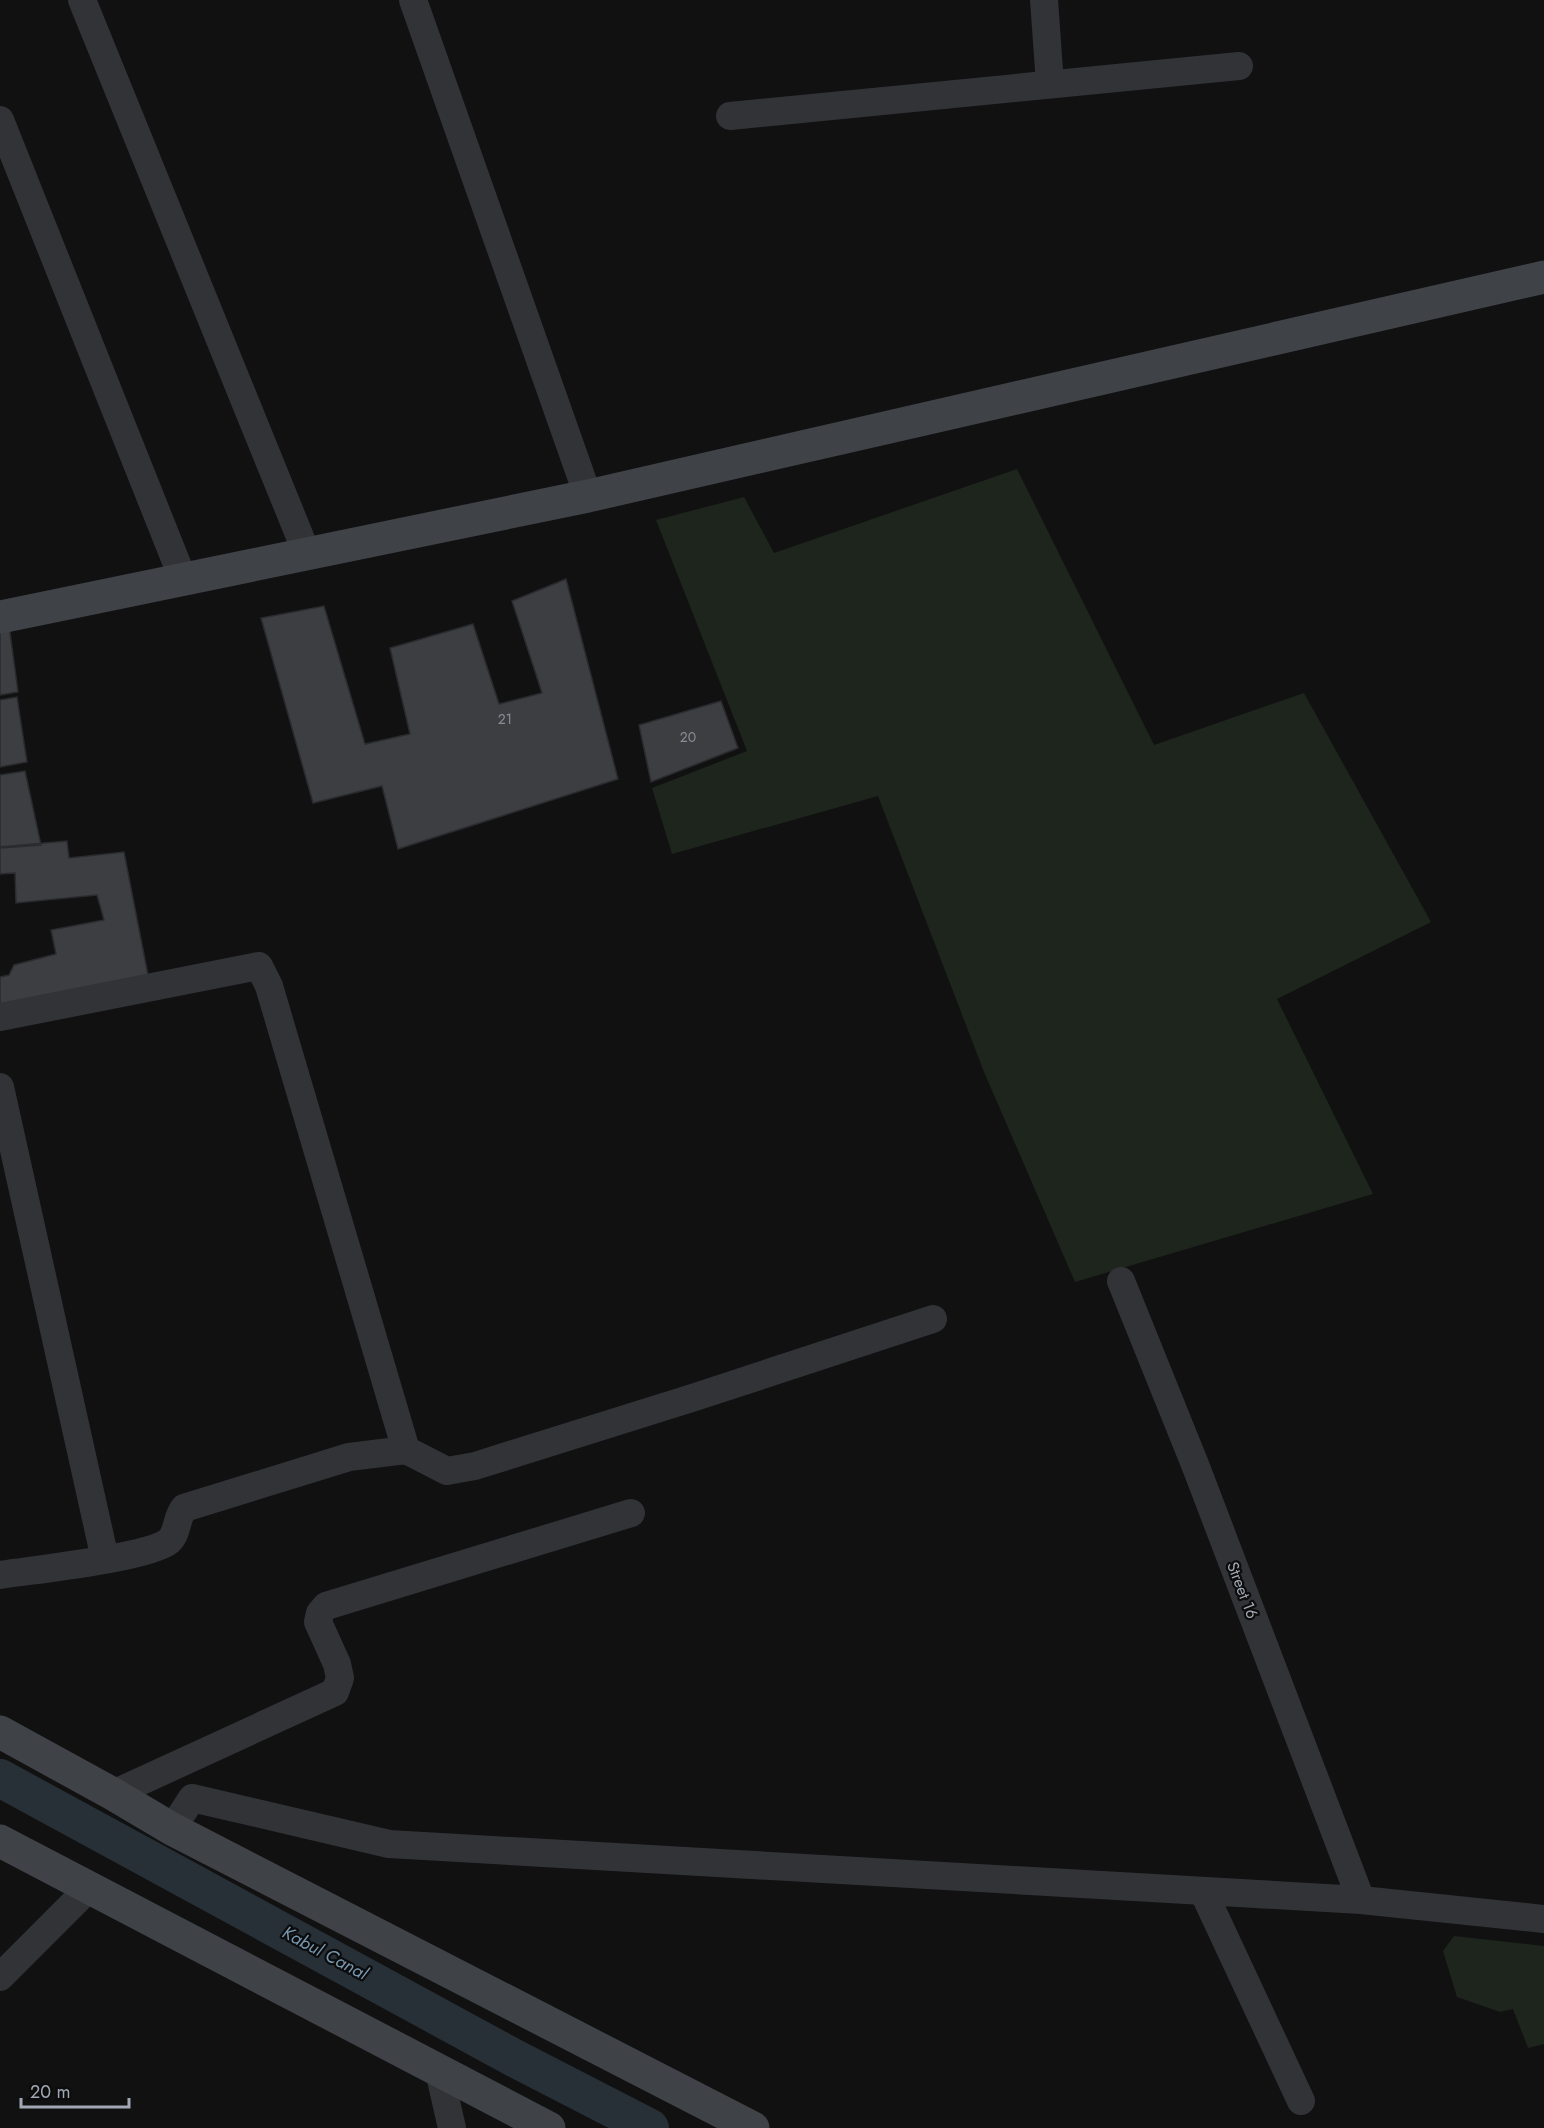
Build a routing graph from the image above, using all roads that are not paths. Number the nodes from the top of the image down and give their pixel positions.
1 (82, 0) edge
2 (412, 0) edge
3 (1044, 0) edge
4 (1239, 66) dead end
5 (1050, 84) junction
6 (730, 116) dead end
7 (0, 120) edge
8 (1544, 277) edge
9 (588, 496) junction
10 (307, 554) junction
11 (183, 579) junction
12 (0, 617) edge
13 (0, 1017) edge
14 (0, 1087) edge
15 (1121, 1281) dead end
16 (933, 1319) dead end
17 (406, 1450) junction
18 (631, 1513) dead end
19 (105, 1559) junction
20 (0, 1575) edge
21 (0, 1732) edge
22 (113, 1794) junction
23 (172, 1829) junction
24 (0, 1841) edge
25 (90, 1887) junction
26 (1203, 1891) junction
27 (1361, 1900) junction
28 (1544, 1919) edge
29 (0, 1977) edge
30 (439, 2071) junction
31 (1301, 2101) dead end
32 (452, 2128) edge
33 (549, 2128) edge
34 (753, 2128) edge

1 - 10 street
2 - 9 street
3 - 5 street
4 - 5 street
5 - 6 street
7 - 11 street
8 - 9 main road
9 - 10 main road
10 - 11 main road
11 - 12 main road
13 - 17 street
14 - 19 street
15 - 27 street, Street 16
16 - 17 street
17 - 19 street
18 - 22 street
19 - 20 street
21 - 22 main road
22 - 23 main road
23 - 26 street
23 - 34 main road
24 - 25 main road
25 - 29 street
25 - 30 main road
26 - 27 street
26 - 31 street
27 - 28 street
30 - 32 street
30 - 33 main road

